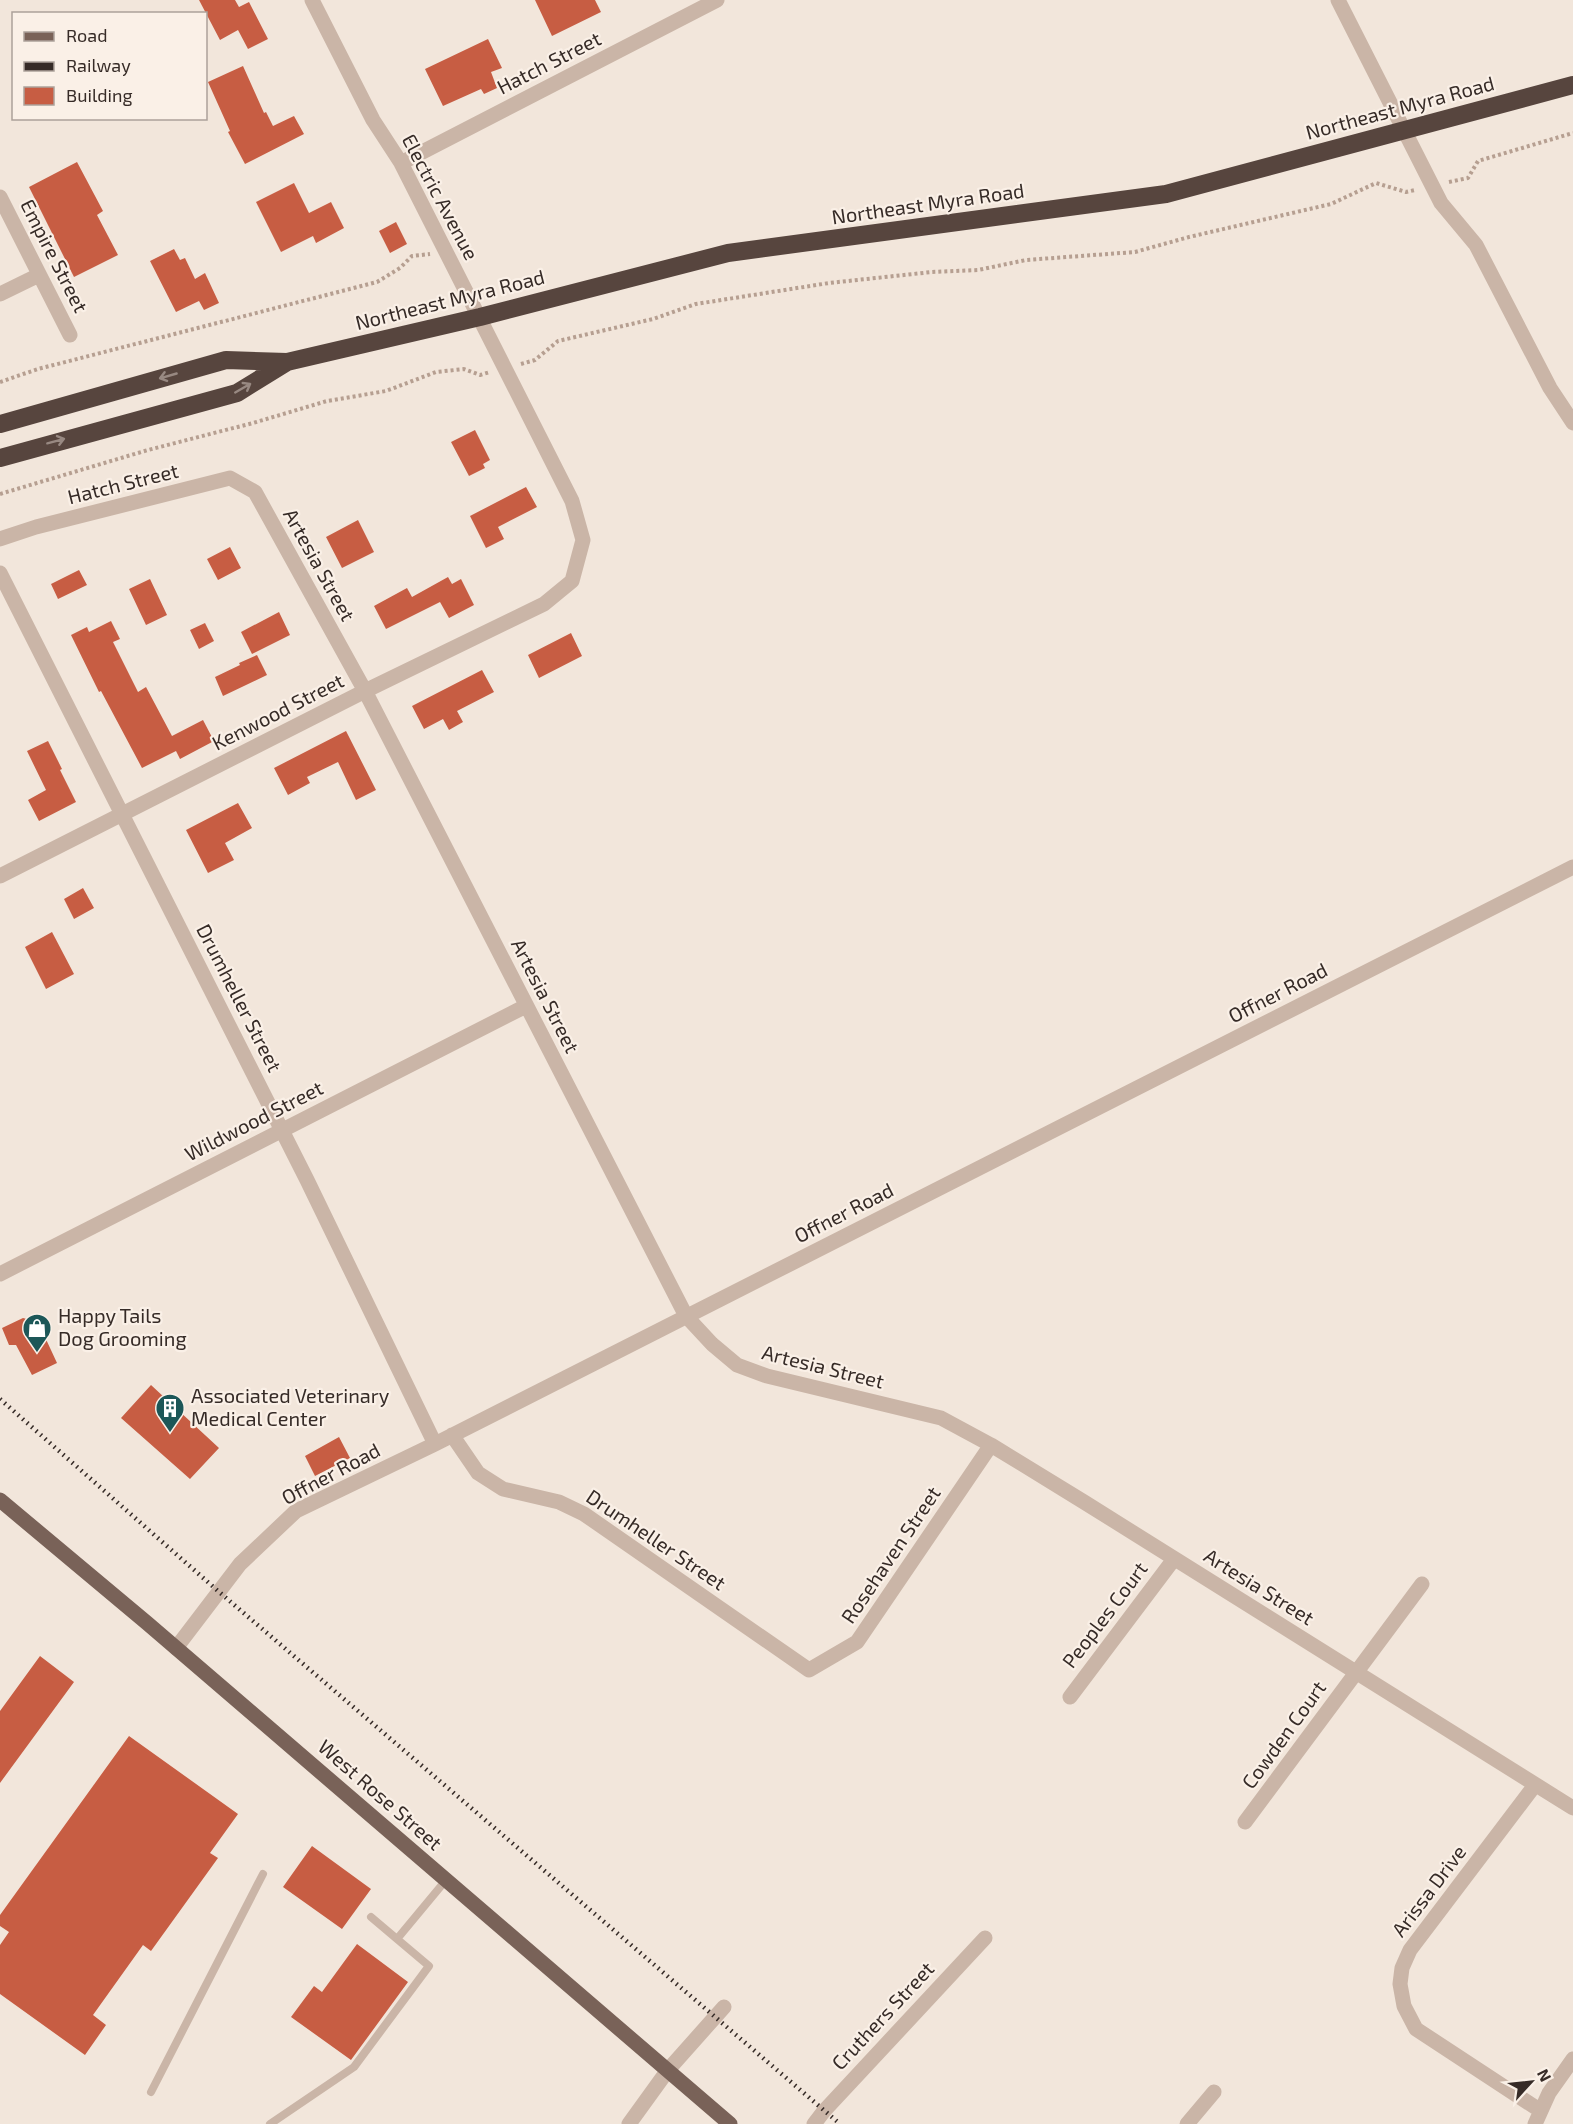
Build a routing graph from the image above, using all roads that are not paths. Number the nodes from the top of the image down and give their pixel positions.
1 (312, 0) edge
2 (717, 0) edge
3 (1338, 0) edge
4 (1573, 86) edge
5 (1405, 130) junction
6 (401, 163) junction
7 (0, 196) edge
8 (39, 275) junction
9 (0, 294) edge
10 (480, 317) junction
11 (70, 335) dead end
12 (287, 362) junction
13 (1573, 423) edge
14 (0, 424) edge
15 (0, 458) edge
16 (255, 492) joint
17 (0, 539) edge
18 (0, 573) edge
19 (572, 581) joint
20 (365, 691) junction
21 (122, 814) junction
22 (1573, 867) edge
23 (0, 876) edge
24 (526, 1006) junction
25 (282, 1130) junction
26 (0, 1274) edge
27 (686, 1316) junction
28 (452, 1435) junction
29 (435, 1444) junction
30 (991, 1445) junction
31 (0, 1500) edge
32 (1174, 1559) junction
33 (1422, 1584) dead end
34 (176, 1648) junction
35 (809, 1670) joint
36 (1356, 1672) junction
37 (1070, 1697) dead end
38 (1535, 1785) junction
39 (1573, 1808) edge
40 (1245, 1822) dead end
41 (263, 1874) dead end
42 (446, 1880) junction
43 (371, 1917) dead end
44 (985, 1938) dead end
45 (397, 1939) junction
46 (724, 2007) dead end
47 (1573, 2059) edge
48 (668, 2070) junction
49 (151, 2092) dead end
50 (1214, 2092) dead end
51 (1538, 2117) edge
52 (270, 2124) edge
53 (629, 2124) edge
54 (730, 2124) edge
55 (814, 2124) edge
56 (1187, 2124) edge

1 - 6 street, Electric Avenue
2 - 6 street, Hatch Street
3 - 5 street
4 - 5 highway, Northeast Myra Road
5 - 10 highway, Northeast Myra Road
5 - 13 street
6 - 10 street, Electric Avenue
7 - 8 street, Empire Street
8 - 9 street
8 - 11 street, Empire Street
10 - 12 highway, Northeast Myra Road
10 - 19 street, Electric Avenue
12 -> 14 highway, Northeast Myra Road
15 -> 12 highway, Northeast Myra Road
16 - 17 street, Hatch Street
16 - 20 street, Artesia Street
18 - 21 street, Drumheller Street
19 - 20 street, Kenwood Street
20 - 21 street, Kenwood Street
20 - 24 street, Artesia Street
21 - 23 street, Kenwood Street
21 - 25 street, Drumheller Street
22 - 27 street, Offner Road
24 - 25 street, Wildwood Street
24 - 27 street, Artesia Street
25 - 26 street, Wildwood Street
25 - 29 street, Drumheller Street
27 - 28 street, Offner Road
27 - 30 street, Artesia Street
28 - 29 street, Offner Road
28 - 35 street, Drumheller Street
29 - 34 street, Offner Road
30 - 32 street, Artesia Street
30 - 35 street, Rosehaven Street
31 - 34 main road, West Rose Street
32 - 36 street, Artesia Street
32 - 37 street, Peoples Court
33 - 36 street, Cowden Court
34 - 42 main road, West Rose Street
36 - 38 street, Artesia Street
36 - 40 street, Cowden Court
38 - 39 street, Artesia Street
38 - 51 street, Arissa Drive
41 - 49 lane
42 - 45 lane
42 - 48 main road, West Rose Street
43 - 45 lane
44 - 55 street, Cruthers Street
45 - 52 lane
46 - 48 street
47 - 51 street
48 - 53 street
48 - 54 main road, West Rose Street
50 - 56 street

